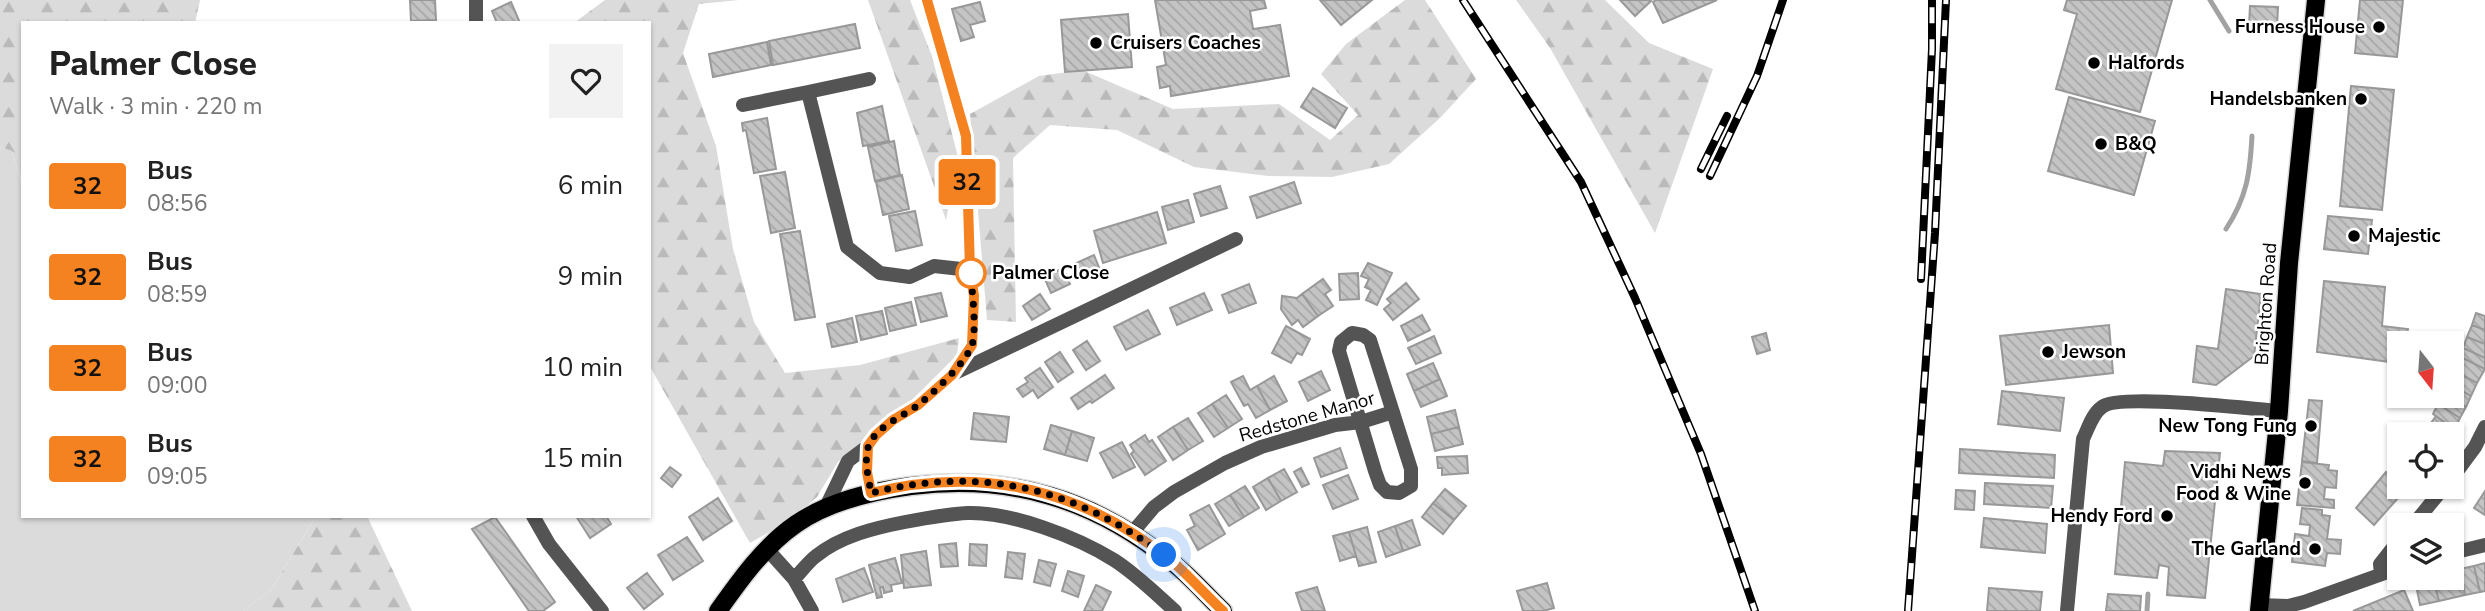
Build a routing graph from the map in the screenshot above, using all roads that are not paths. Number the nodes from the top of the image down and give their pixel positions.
1 (476, 0) edge
2 (927, 0) edge
3 (2316, 0) edge
4 (475, 21) edge
5 (869, 79) dead end
6 (808, 92) junction
7 (743, 105) dead end
8 (1236, 239) dead end
9 (970, 270) junction
10 (952, 375) junction
11 (2279, 411) junction
12 (1393, 412) junction
13 (1362, 422) junction
14 (2485, 427) edge
15 (868, 446) junction
16 (2464, 462) edge
17 (871, 493) junction
18 (2434, 499) edge
19 (825, 509) junction
20 (2423, 513) edge
21 (534, 518) edge
22 (1132, 533) junction
23 (2485, 545) edge
24 (2464, 549) edge
25 (767, 550) junction
26 (2387, 555) edge
27 (2387, 572) edge
28 (2381, 574) junction
29 (794, 579) junction
30 (2259, 608) edge
31 (601, 611) edge
32 (718, 611) edge
33 (812, 611) edge
34 (1175, 611) edge
35 (1223, 611) edge
36 (2067, 611) edge

1 - 4 street
2 - 9 street
3 - 11 main road, Brighton Road
5 - 6 street
6 - 7 street
6 - 9 street
8 - 10 street
9 - 10 street
10 - 15 street
11 - 30 main road, Brighton Road
11 - 36 street
12 - 13 street, Redstone Manor
12 - 13 street
12 - 13 street
13 - 22 street, Redstone Manor
14 - 16 street
15 - 17 street
15 - 19 street
17 - 19 main road
17 - 22 main road
18 - 20 street
19 - 25 main road
21 - 31 street
22 - 35 main road
23 - 24 street
25 - 29 street
25 - 32 main road
26 - 28 street
27 - 28 street
28 - 30 street
29 - 33 street
29 - 34 street

